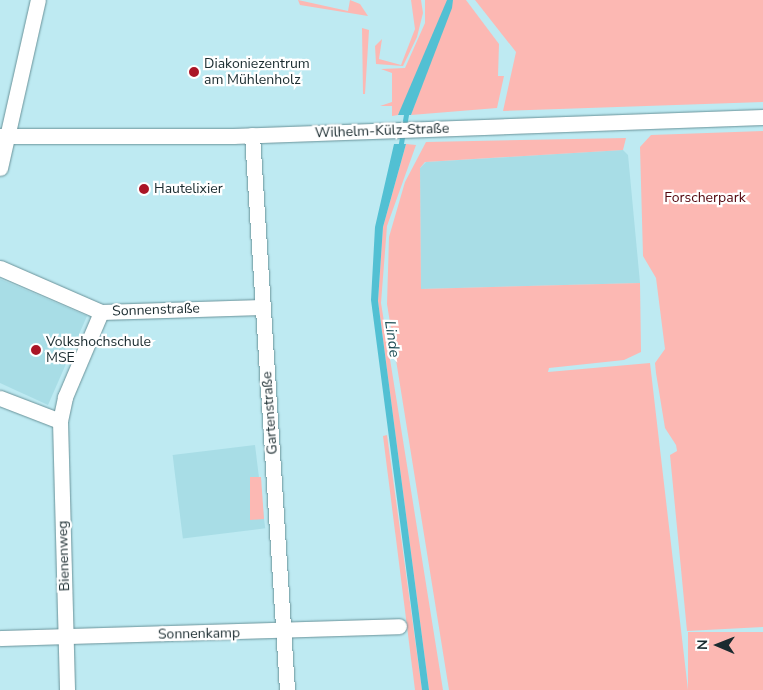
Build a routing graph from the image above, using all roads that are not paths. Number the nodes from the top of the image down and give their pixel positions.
1 (38, 0) edge
2 (763, 117) edge
3 (5, 136) edge
4 (252, 136) junction
5 (0, 168) edge
6 (0, 268) edge
7 (262, 307) junction
8 (101, 312) junction
9 (0, 398) edge
10 (60, 421) junction
11 (399, 626) dead end
12 (286, 632) junction
13 (66, 637) junction
14 (0, 638) edge
15 (67, 690) edge
16 (287, 690) edge

1 - 3 street
2 - 4 street, Wilhelm-Külz-Straße
3 - 4 street, Wilhelm-Külz-Straße
3 - 5 street
4 - 7 street, Gartenstraße
6 - 8 street, Sonnenstraße
7 - 8 street, Sonnenstraße
7 - 12 street, Gartenstraße
8 - 10 street, Bienenweg
9 - 10 street
10 - 13 street, Bienenweg
11 - 12 street, Sonnenkamp
12 - 13 street, Sonnenkamp
12 - 16 street, Gartenstraße
13 - 14 street, Sonnenkamp
13 - 15 street, Bienenweg

